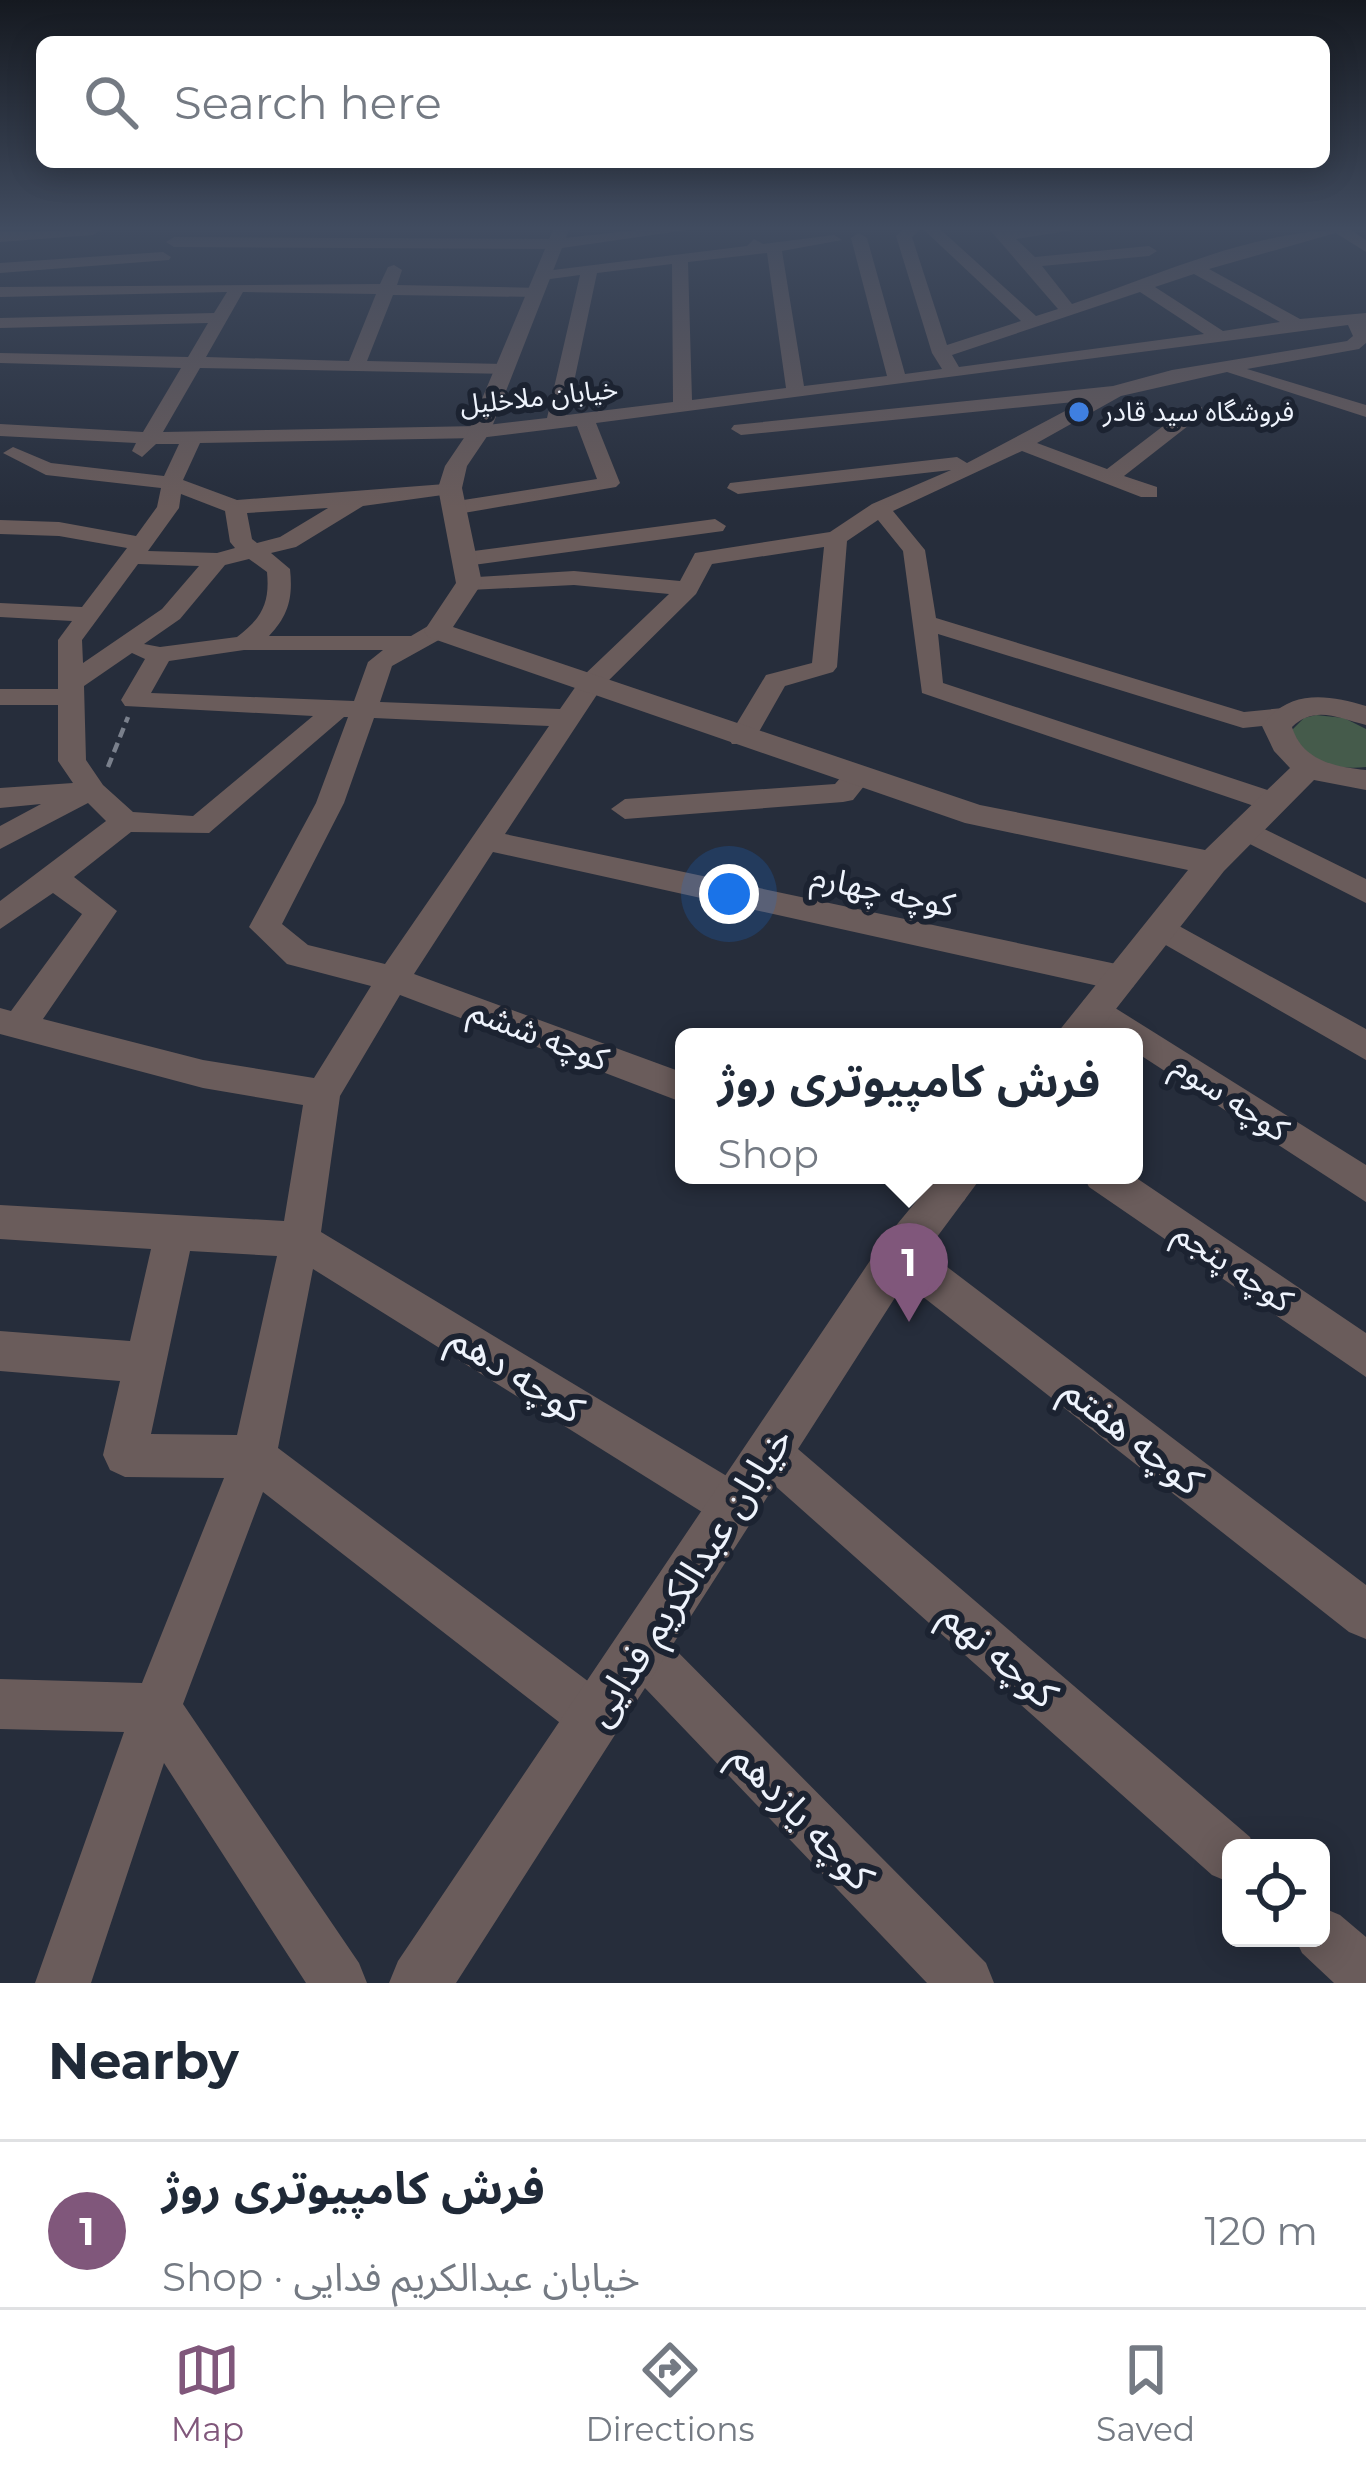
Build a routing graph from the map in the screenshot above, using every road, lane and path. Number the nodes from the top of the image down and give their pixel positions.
1 (219, 323) edge
2 (372, 323) edge
3 (523, 323) edge
4 (578, 323) edge
5 (681, 323) edge
6 (781, 323) edge
7 (894, 323) edge
8 (931, 323) edge
9 (1031, 323) edge
10 (1198, 323) edge
11 (1297, 323) joint
12 (1304, 323) edge
13 (1360, 323) edge
14 (1221, 338) junction
15 (1336, 348) junction
16 (940, 352) junction
17 (1366, 356) edge
18 (0, 358) edge
19 (197, 362) junction
20 (356, 367) junction
21 (1226, 368) junction
22 (954, 373) junction
23 (501, 378) junction
24 (0, 379) edge
25 (897, 380) junction
26 (278, 382) dead end
27 (184, 383) junction
28 (1114, 392) junction
29 (796, 393) junction
30 (740, 400) junction
31 (683, 407) junction
32 (1195, 411) dead end
33 (1366, 411) edge
34 (584, 419) junction
35 (556, 422) junction
36 (0, 430) edge
37 (479, 432) junction
38 (56, 433) junction
39 (151, 438) junction
40 (192, 438) junction
41 (1018, 443) junction
42 (741, 446) junction
43 (6, 455) edge
44 (991, 460) junction
45 (123, 478) junction
46 (1108, 478) junction
47 (172, 483) junction
48 (739, 488) junction
49 (1149, 492) dead end
50 (451, 498) junction
51 (356, 500) junction
52 (235, 507) junction
53 (880, 509) junction
54 (715, 526) junction
55 (0, 527) edge
56 (836, 538) junction
57 (137, 551) junction
58 (259, 553) junction
59 (704, 558) junction
60 (218, 560) junction
61 (468, 571) junction
62 (688, 589) junction
63 (0, 610) edge
64 (86, 614) junction
65 (926, 622) junction
66 (426, 637) junction
67 (244, 643) junction
68 (123, 647) junction
69 (160, 655) junction
70 (592, 682) junction
71 (72, 690) junction
72 (0, 697) edge
73 (134, 700) junction
74 (351, 708) junction
75 (1365, 714) edge
76 (1282, 716) junction
77 (569, 718) junction
78 (742, 738) junction
79 (1310, 767) junction
80 (858, 776) junction
81 (1366, 780) edge
82 (91, 789) junction
83 (0, 798) edge
84 (1273, 802) junction
85 (625, 809) dead end
86 (124, 822) junction
87 (1244, 829) junction
88 (0, 839) edge
89 (488, 842) junction
90 (1212, 863) junction
91 (54, 878) junction
92 (1366, 892) edge
93 (0, 917) edge
94 (1161, 928) junction
95 (1121, 978) junction
96 (393, 979) junction
97 (10, 1023) edge
98 (1084, 1023) edge
99 (1366, 1046) edge
100 (1143, 1057) edge
101 (675, 1085) edge
102 (323, 1094) junction
103 (940, 1184) edge
104 (1115, 1184) edge
105 (1366, 1185) edge
106 (0, 1222) edge
107 (173, 1234) junction
108 (300, 1240) junction
109 (899, 1255) junction
110 (0, 1352) edge
111 (1366, 1357) edge
112 (143, 1362) junction
113 (770, 1452) junction
114 (254, 1457) junction
115 (734, 1506) junction
116 (1366, 1615) edge
117 (640, 1648) junction
118 (0, 1703) edge
119 (158, 1708) junction
120 (595, 1718) junction
121 (1222, 1848) edge
122 (1330, 1942) edge
123 (1366, 1974) edge
124 (437, 1975) edge
125 (63, 1983) edge
126 (340, 1983) edge
127 (966, 1983) edge

1 - 19 street
2 - 20 street
3 - 23 street
4 - 35 street
5 - 31 street
6 - 29 street
7 - 25 street
8 - 16 street
9 - 16 street
10 - 14 street
11 - 12 street, خیابان ملاخلیل
11 - 14 street, خیابان ملاخلیل
13 - 15 street
14 - 22 street, خیابان ملاخلیل
15 - 17 street
15 - 21 street
16 - 22 street
18 - 19 street
19 - 20 street
19 - 27 street
20 - 23 street
21 - 28 street
21 - 33 street
22 - 25 street, خیابان ملاخلیل
23 - 26 street
23 - 37 street
24 - 27 street
25 - 29 street, خیابان ملاخلیل
27 - 39 street
28 - 41 street
28 - 42 street
29 - 30 street, خیابان ملاخلیل
30 - 31 street, خیابان ملاخلیل
30 - 42 street
31 - 34 street, خیابان ملاخلیل
32 - 46 street
34 - 35 street, خیابان ملاخلیل
34 - 50 street
35 - 37 street, خیابان ملاخلیل
36 - 38 street, خیابان ملاخلیل
37 - 40 street, خیابان ملاخلیل
37 - 50 street
38 - 39 street, خیابان ملاخلیل
38 - 43 street
39 - 40 street, خیابان ملاخلیل
39 - 45 street
40 - 47 street
41 - 44 street
41 - 46 street
42 - 48 street
43 - 45 street
44 - 48 street
44 - 53 street
45 - 47 street
46 - 49 street
47 - 52 street
47 - 57 street
48 - 54 street
50 - 51 street
50 - 61 street
51 - 52 street
51 - 58 street
52 - 58 street
53 - 56 street
53 - 65 street
54 - 59 street
54 - 61 street
55 - 57 street
56 - 59 street
56 - 78 street
57 - 60 street
57 - 64 street
58 - 60 street
58 - 67 street
59 - 62 street
60 - 68 street
61 - 62 street
61 - 66 street
62 - 70 street
63 - 64 street
64 - 71 street
65 - 76 street
65 - 84 street
66 - 67 street
66 - 70 street
66 - 74 street
67 - 69 street
68 - 69 street
68 - 71 street
69 - 73 street
70 - 77 street
70 - 78 street
71 - 72 street
71 - 82 street
73 - 74 street
73 - 82 path
74 - 77 street
74 - 86 street
74 - 96 street, کوچه ششم
75 - 76 street
76 - 79 street
77 - 89 street
78 - 80 street
79 - 81 street
79 - 84 street
80 - 85 street
80 - 90 street
82 - 83 street
82 - 86 street
82 - 88 street
84 - 87 street
86 - 91 street
87 - 90 street
87 - 92 street
89 - 95 street, کوچه چهارم
89 - 96 street
90 - 94 street
91 - 93 street
91 - 97 street
94 - 95 street
94 - 99 street
95 - 98 street
96 - 101 street, کوچه ششم
96 - 102 street
97 - 102 street
100 - 105 street, کوچه سوم
102 - 108 street
103 - 109 street, خیابان عبدالکریم فدایی
104 - 111 street, کوچه پنجم
106 - 107 street
107 - 108 street
107 - 112 street
108 - 114 street
108 - 115 street, کوچه دهم
109 - 113 street, خیابان عبدالکریم فدایی
109 - 116 street, کوچه هفتم
110 - 112 street
112 - 114 street
113 - 115 street, خیابان عبدالکریم فدایی
113 - 121 street, کوچه نهم
114 - 119 street
114 - 120 street
115 - 117 street, خیابان عبدالکریم فدایی
117 - 120 street, خیابان عبدالکریم فدایی
117 - 127 street, کوچه یازدهم
118 - 119 street
119 - 125 street
119 - 126 street
120 - 124 street, خیابان عبدالکریم فدایی
122 - 123 street

